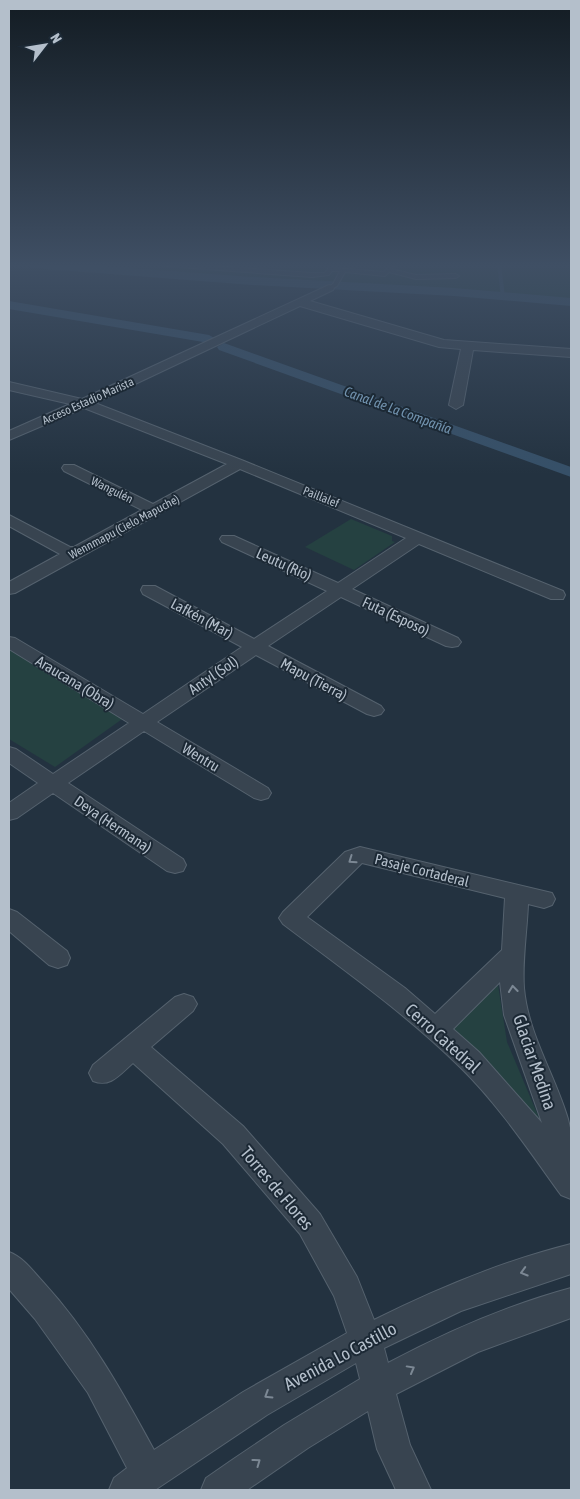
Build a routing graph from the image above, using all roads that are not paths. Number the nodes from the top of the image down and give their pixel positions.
1 (232, 334) edge
2 (409, 334) edge
3 (466, 347) junction
4 (571, 353) edge
5 (9, 386) edge
6 (84, 403) junction
7 (456, 405) dead end
8 (9, 436) edge
9 (239, 464) junction
10 (69, 468) dead end
11 (155, 510) junction
12 (9, 520) edge
13 (418, 537) junction
14 (228, 539) dead end
15 (76, 552) junction
16 (9, 589) edge
17 (149, 590) dead end
18 (340, 590) junction
19 (557, 594) dead end
20 (9, 642) edge
21 (452, 642) dead end
22 (255, 647) junction
23 (374, 710) dead end
24 (142, 722) junction
25 (9, 754) edge
26 (52, 783) junction
27 (261, 793) dead end
28 (9, 813) edge
29 (175, 865) dead end
30 (517, 893) junction
31 (544, 900) dead end
32 (292, 916) joint
33 (9, 918) edge
34 (513, 954) junction
35 (58, 958) dead end
36 (184, 1004) dead end
37 (436, 1029) junction
38 (133, 1047) junction
39 (102, 1073) dead end
40 (566, 1178) edge
41 (571, 1259) edge
42 (13, 1280) edge
43 (571, 1303) edge
44 (372, 1364) junction
45 (138, 1482) edge
46 (218, 1490) edge
47 (414, 1490) edge

1 - 6 street, Acceso Estadio Marista
2 - 3 street
3 - 4 street
3 - 7 street
5 - 6 street, Paillalef
6 - 8 street, Acceso Estadio Marista
6 - 9 street, Paillalef
9 - 11 street, Wennmapu (Cielo Mapuche)
9 - 13 street, Paillalef
10 - 11 street, Wangulén
11 - 15 street, Wennmapu (Cielo Mapuche)
12 - 15 street
13 - 18 street, Antyl (Sol)
13 - 19 street, Paillalef
14 - 18 street, Leutu (Río)
15 - 16 street, Wennmapu (Cielo Mapuche)
17 - 22 street, Lafkén (Mar)
18 - 21 street, Futa (Esposo)
18 - 22 street, Antyl (Sol)
20 - 24 street, Araucana (Obra)
22 - 23 street, Mapu (Tierra)
22 - 24 street, Antyl (Sol)
24 - 26 street, Antyl (Sol)
24 - 27 street, Wentru
25 - 26 street, Deya (Hermana)
26 - 28 street, Antyl (Sol)
26 - 29 street, Deya (Hermana)
30 - 31 street, Pasaje Cortaderal
30 -> 32 street, Pasaje Cortaderal
30 - 34 street, Glaciar Medina
32 - 37 street, Cerro Catedral
33 - 35 street
34 - 37 street
40 -> 34 street, Glaciar Medina
36 - 38 street
37 - 40 street, Cerro Catedral
38 - 39 street
38 - 44 street, Torres de Flores
41 -> 44 street, Avenida Lo Castillo
42 - 45 street
44 -> 43 street, Avenida Lo Castillo
44 -> 45 street, Avenida Lo Castillo
46 -> 44 street, Avenida Lo Castillo
44 - 47 street, Torres de Flores

